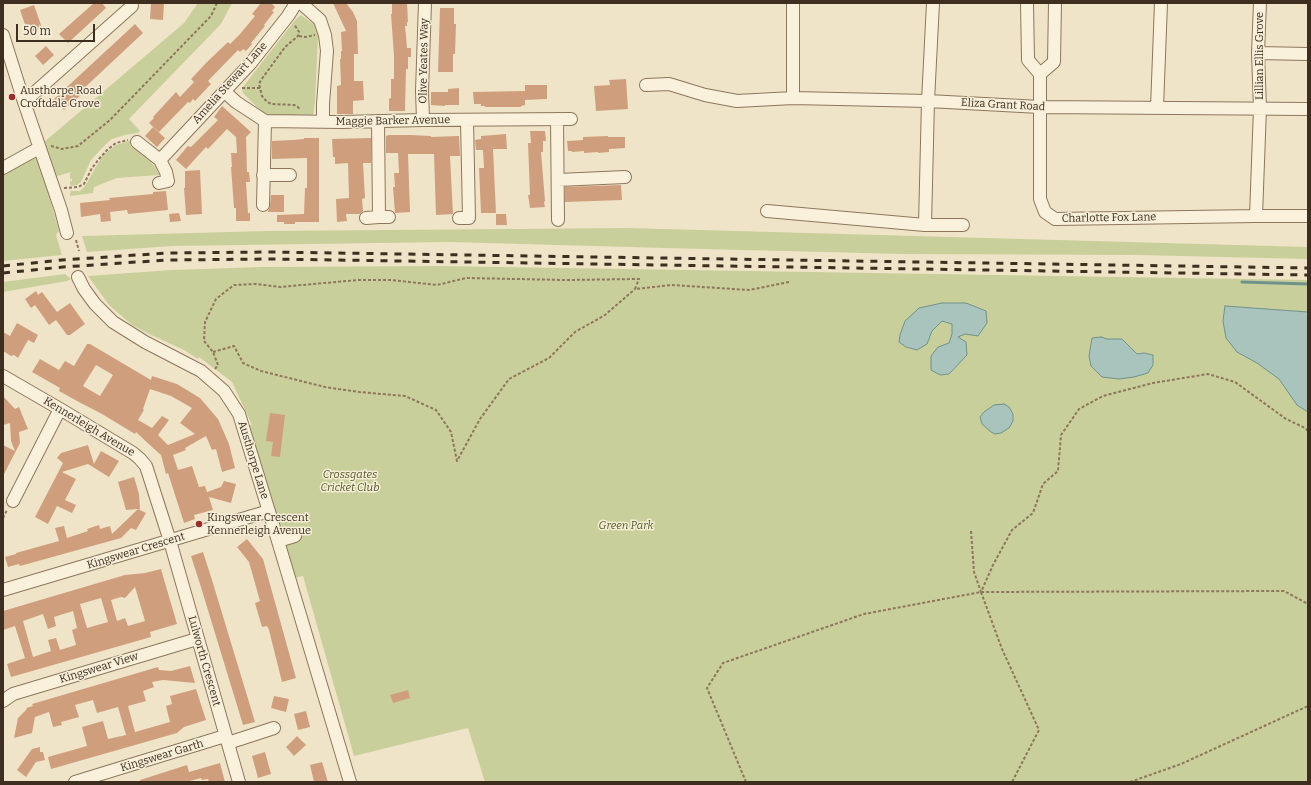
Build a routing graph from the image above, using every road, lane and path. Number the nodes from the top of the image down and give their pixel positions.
1 (217, 3) edge
2 (296, 3) edge
3 (301, 3) edge
4 (425, 3) edge
5 (793, 3) edge
6 (933, 3) edge
7 (1027, 3) edge
8 (1055, 3) edge
9 (1161, 3) edge
10 (1260, 3) edge
11 (132, 6) dead end
12 (288, 16) junction
13 (3, 35) edge
14 (326, 35) junction
15 (298, 36) junction
16 (1258, 53) junction
17 (1308, 54) edge
18 (1040, 74) junction
19 (646, 85) dead end
20 (260, 88) junction
21 (224, 92) junction
22 (793, 98) junction
23 (928, 101) junction
24 (24, 102) junction
25 (1040, 107) junction
26 (1157, 108) junction
27 (1260, 108) junction
28 (1308, 109) edge
29 (557, 119) junction
30 (572, 119) dead end
31 (423, 120) junction
32 (467, 120) junction
33 (265, 121) junction
34 (302, 121) junction
35 (322, 121) junction
36 (378, 121) junction
37 (35, 135) junction
38 (137, 142) joint
39 (40, 152) junction
40 (160, 160) junction
41 (3, 168) edge
42 (290, 175) dead end
43 (263, 176) junction
44 (625, 177) dead end
45 (558, 180) junction
46 (51, 183) junction
47 (159, 183) dead end
48 (263, 205) dead end
49 (767, 211) dead end
50 (1256, 216) junction
51 (1308, 216) edge
52 (366, 218) dead end
53 (469, 218) dead end
54 (558, 220) dead end
55 (925, 225) junction
56 (963, 225) dead end
57 (71, 235) joint
58 (78, 251) dead end
59 (78, 277) dead end
60 (789, 282) dead end
61 (635, 289) junction
62 (213, 352) junction
63 (3, 376) edge
64 (208, 378) junction
65 (60, 409) junction
66 (1308, 431) edge
67 (13, 500) dead end
68 (269, 511) junction
69 (971, 531) dead end
70 (295, 536) dead end
71 (278, 540) junction
72 (170, 541) junction
73 (3, 590) edge
74 (981, 592) junction
75 (1308, 604) edge
76 (197, 639) junction
77 (3, 701) edge
78 (1308, 706) edge
79 (274, 728) dead end
80 (226, 740) junction
81 (75, 782) edge
82 (239, 782) edge
83 (350, 782) edge
84 (746, 782) edge
85 (1012, 782) edge
86 (1130, 782) edge

1 - 37 path
2 - 12 street, Amelia Stewart Lane
3 - 14 street
4 - 31 street, Olive Yeates Way
5 - 22 street
6 - 23 street
7 - 18 street
8 - 18 street
9 - 26 street
10 - 16 street, Lillian Ellis Grove
11 - 24 street
12 - 15 path
12 - 21 street, Amelia Stewart Lane
13 - 24 street
14 - 15 path
14 - 35 street
15 - 20 path
16 - 17 street
16 - 27 street, Lillian Ellis Grove
18 - 25 street, Charlotte Fox Lane
19 - 22 street, Eliza Grant Road
20 - 21 path
20 - 34 path
21 - 33 street
21 - 40 street, Amelia Stewart Lane
22 - 23 street, Eliza Grant Road
23 - 25 street, Eliza Grant Road
23 - 55 street
24 - 37 street
25 - 26 street, Eliza Grant Road
25 - 50 street, Charlotte Fox Lane
26 - 27 street, Eliza Grant Road
27 - 28 street, Eliza Grant Road
27 - 50 street
29 - 30 street, Maggie Barker Avenue
29 - 32 street, Maggie Barker Avenue
29 - 45 street
31 - 32 street, Maggie Barker Avenue
31 - 36 street, Maggie Barker Avenue
32 - 53 street
33 - 34 street, Maggie Barker Avenue
33 - 43 street
34 - 35 street, Maggie Barker Avenue
35 - 36 street, Maggie Barker Avenue
36 - 52 street
37 - 39 street
38 - 40 street
38 - 46 path
39 - 41 street
39 - 46 street
40 - 47 street
42 - 43 street
43 - 48 street
44 - 45 street
45 - 54 street
46 - 57 street
49 - 55 street
50 - 51 street, Charlotte Fox Lane
55 - 56 street
57 - 58 path
59 - 64 street, Austhorpe Lane
60 - 61 path
61 - 62 path
61 - 62 path
62 - 64 path
63 - 65 street, Kennerleigh Avenue
64 - 68 street, Austhorpe Lane
65 - 67 street
65 - 72 street, Kennerleigh Avenue
66 - 74 path
68 - 71 street, Austhorpe Lane
68 - 72 street, Kingswear Crescent
69 - 74 path
70 - 71 street
71 - 83 street, Austhorpe Lane
72 - 73 street, Kingswear Crescent
72 - 76 street, Lulworth Crescent
74 - 75 path
74 - 84 path
74 - 85 path
76 - 77 street, Kingswear View
76 - 80 street, Lulworth Crescent
78 - 86 path
79 - 80 street, Kingswear Garth
80 - 81 street, Kingswear Garth
80 - 82 street, Lulworth Crescent

